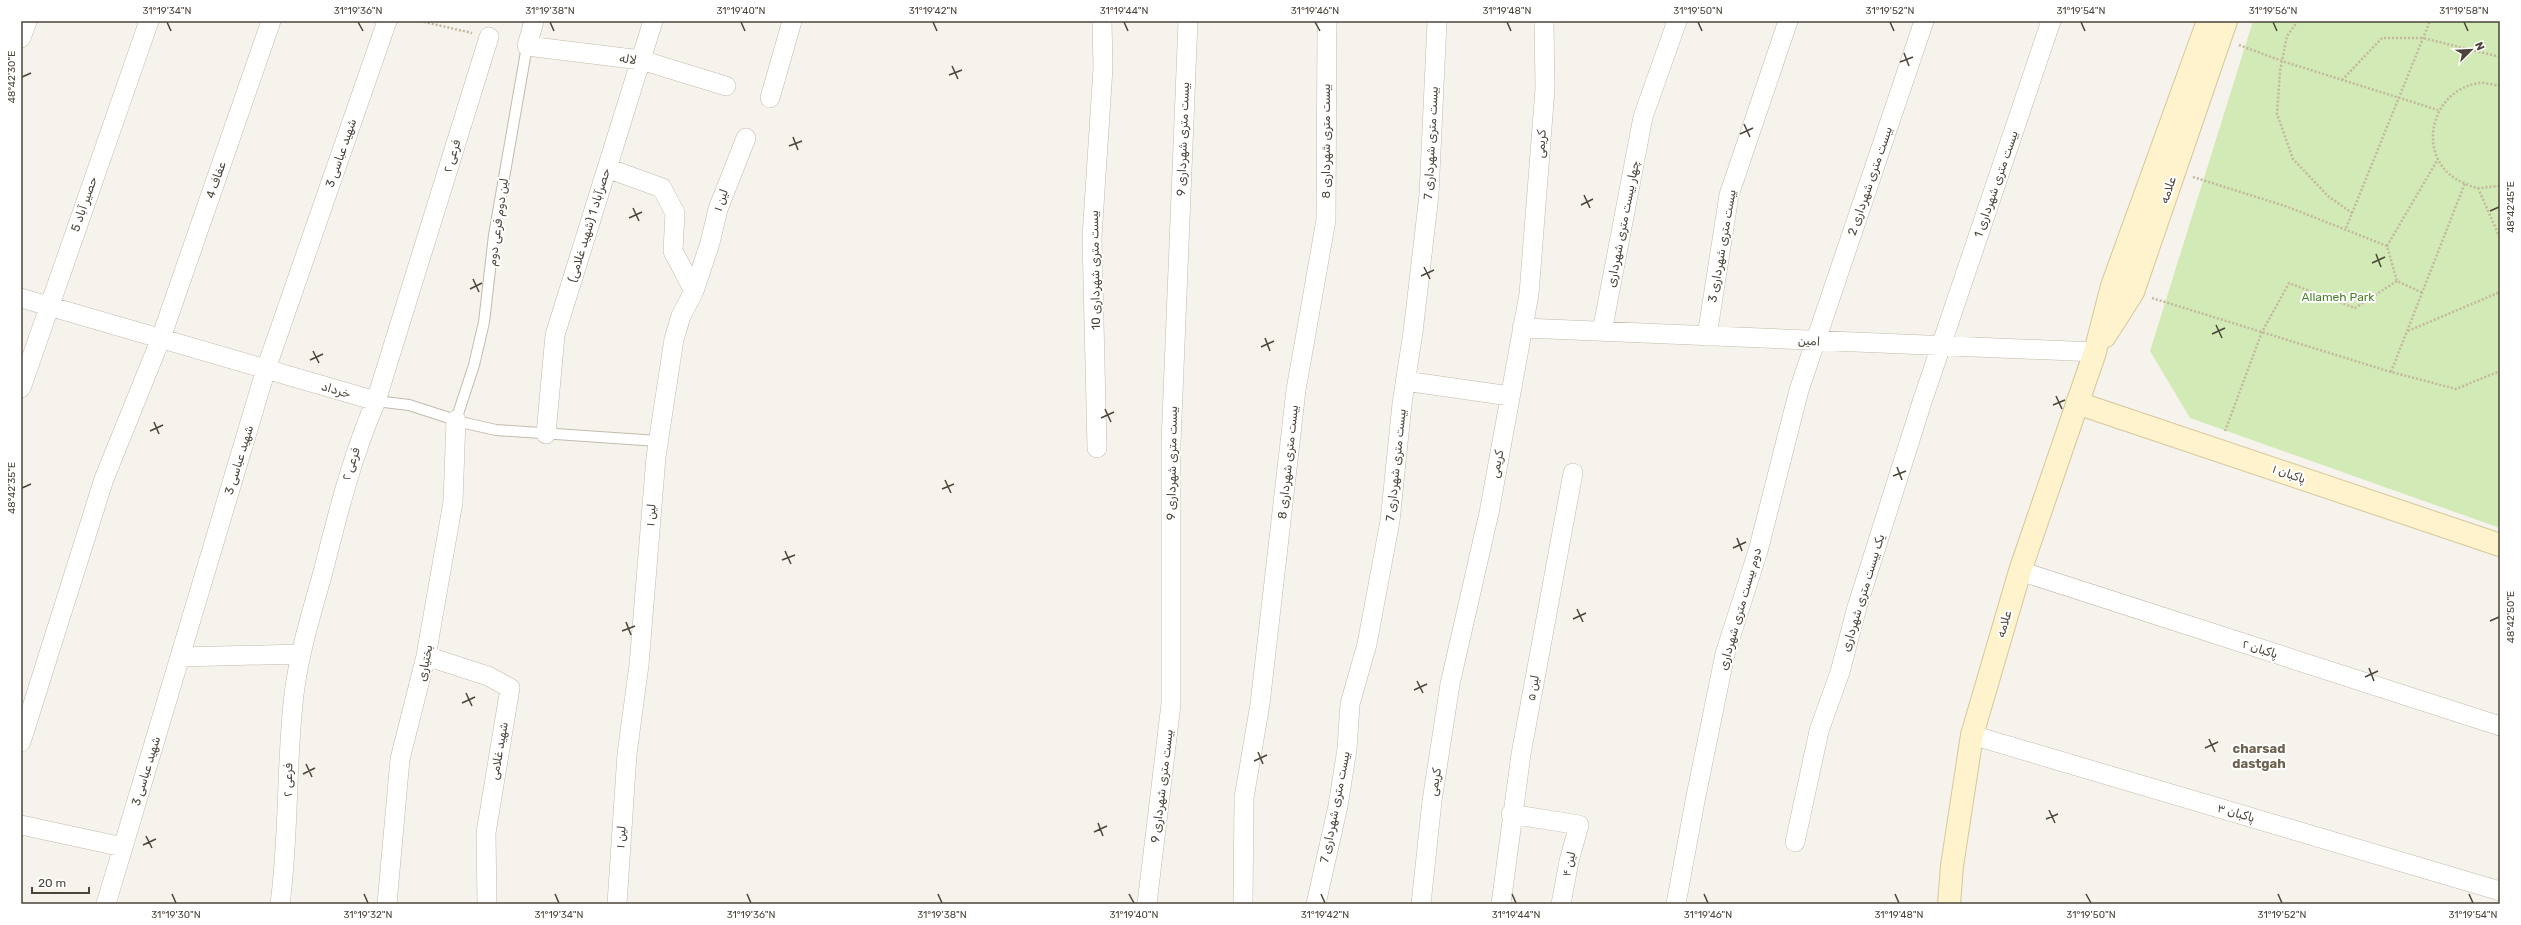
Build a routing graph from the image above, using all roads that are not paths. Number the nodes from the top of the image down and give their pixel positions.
1 (27, 21) edge
2 (149, 21) edge
3 (271, 21) edge
4 (387, 21) edge
5 (534, 21) edge
6 (653, 21) edge
7 (792, 21) edge
8 (1102, 21) edge
9 (1188, 21) edge
10 (1327, 21) edge
11 (1437, 21) edge
12 (1544, 21) edge
13 (1677, 21) edge
14 (1788, 21) edge
15 (1924, 21) edge
16 (2051, 21) edge
17 (2218, 26) edge
18 (489, 37) dead end
19 (21, 38) edge
20 (527, 46) junction
21 (641, 60) junction
22 (726, 86) dead end
23 (770, 98) dead end
24 (746, 138) dead end
25 (607, 168) junction
26 (694, 291) junction
27 (21, 298) edge
28 (48, 306) junction
29 (1522, 328) junction
30 (1602, 332) junction
31 (1707, 336) junction
32 (161, 338) junction
33 (1816, 341) junction
34 (1942, 346) junction
35 (2095, 352) junction
36 (266, 369) junction
37 (1405, 381) junction
38 (21, 388) edge
39 (1510, 396) junction
40 (376, 401) junction
41 (2078, 403) junction
42 (456, 420) junction
43 (546, 434) junction
44 (658, 441) junction
45 (1097, 448) dead end
46 (1573, 473) dead end
47 (2500, 545) edge
48 (2020, 571) junction
49 (301, 654) junction
50 (180, 656) junction
51 (426, 656) junction
52 (2500, 726) edge
53 (1972, 735) junction
54 (21, 742) edge
55 (1511, 814) junction
56 (21, 824) edge
57 (1795, 842) dead end
58 (123, 847) junction
59 (2500, 891) edge
60 (106, 904) edge
61 (280, 904) edge
62 (387, 904) edge
63 (487, 904) edge
64 (617, 904) edge
65 (1147, 904) edge
66 (1243, 904) edge
67 (1316, 904) edge
68 (1421, 904) edge
69 (1501, 904) edge
70 (1561, 904) edge
71 (1676, 904) edge
72 (1949, 904) edge

1 - 19 street
2 - 28 street, حصیر آباد 5
3 - 32 street, عفاف 4
4 - 36 street, شهید عباسی 3
5 - 20 street
6 - 21 street, حصرآباد 1 (شهید غلامی)
7 - 23 street
8 - 45 street, بیست متری شهرداری 10
9 - 65 street, بیست متری شهرداری 9
10 - 66 street, بیست متری شهرداری 8
11 - 37 street, بیست متری شهرداری 7
12 - 29 street, کریمی
13 - 30 street, چهار بیست متری شهرداری
14 - 31 street, بیست متری شهرداری 3
15 - 33 street, بیست متری شهرداری 2
16 - 34 street, بیست متری شهرداری 1
17 - 35 street, علامه
17 - 35 street, علامه
18 - 40 street, ۲ فرعی
20 - 21 street, لاله
20 - 42 lane, لین دوم فرعی دوم
21 - 22 street, لاله
21 - 25 street, حصرآباد 1 (شهید غلامی)
24 - 26 street, لین ۱
25 - 26 street
25 - 43 street, حصرآباد 1 (شهید غلامی)
26 - 44 street, لین ۱
27 - 28 street, خرداد
28 - 32 street, خرداد
28 - 38 street, حصیر آباد 5
29 - 30 street, امین
29 - 39 street, کریمی
30 - 31 street, امین
31 - 33 street, امین
32 - 36 street, خرداد
32 - 54 street, عفاف 4
33 - 34 street, امین
33 - 71 street, دوم بیست متری شهرداری
34 - 35 street, امین
34 - 57 street, یک بیست متری شهرداری
35 - 41 street, علامه
36 - 40 street, خرداد
36 - 50 street, شهید عباسی 3
37 - 39 street
37 - 67 street, بیست متری شهرداری 7
39 - 68 street, کریمی
40 - 42 lane, خرداد
40 - 49 street, ۲ فرعی
41 - 47 street, پاکبان ۱
41 - 48 street, علامه
42 - 43 lane, خرداد
42 - 51 street, بختیاری
43 - 44 lane, خرداد
44 - 64 street, لین ۱
46 - 55 street, لین ۵
48 - 52 street, پاکبان ۲
48 - 53 street, علامه
49 - 50 street
49 - 61 street, ۲ فرعی
50 - 58 street, شهید عباسی 3
51 - 62 street, بختیاری
51 - 63 street, شهید غلامی
53 - 59 street, پاکبان ۳
53 - 72 street, علامه
55 - 69 street, لین ۵
55 - 70 street, لین ۴
56 - 58 street
58 - 60 street, شهید عباسی 3

